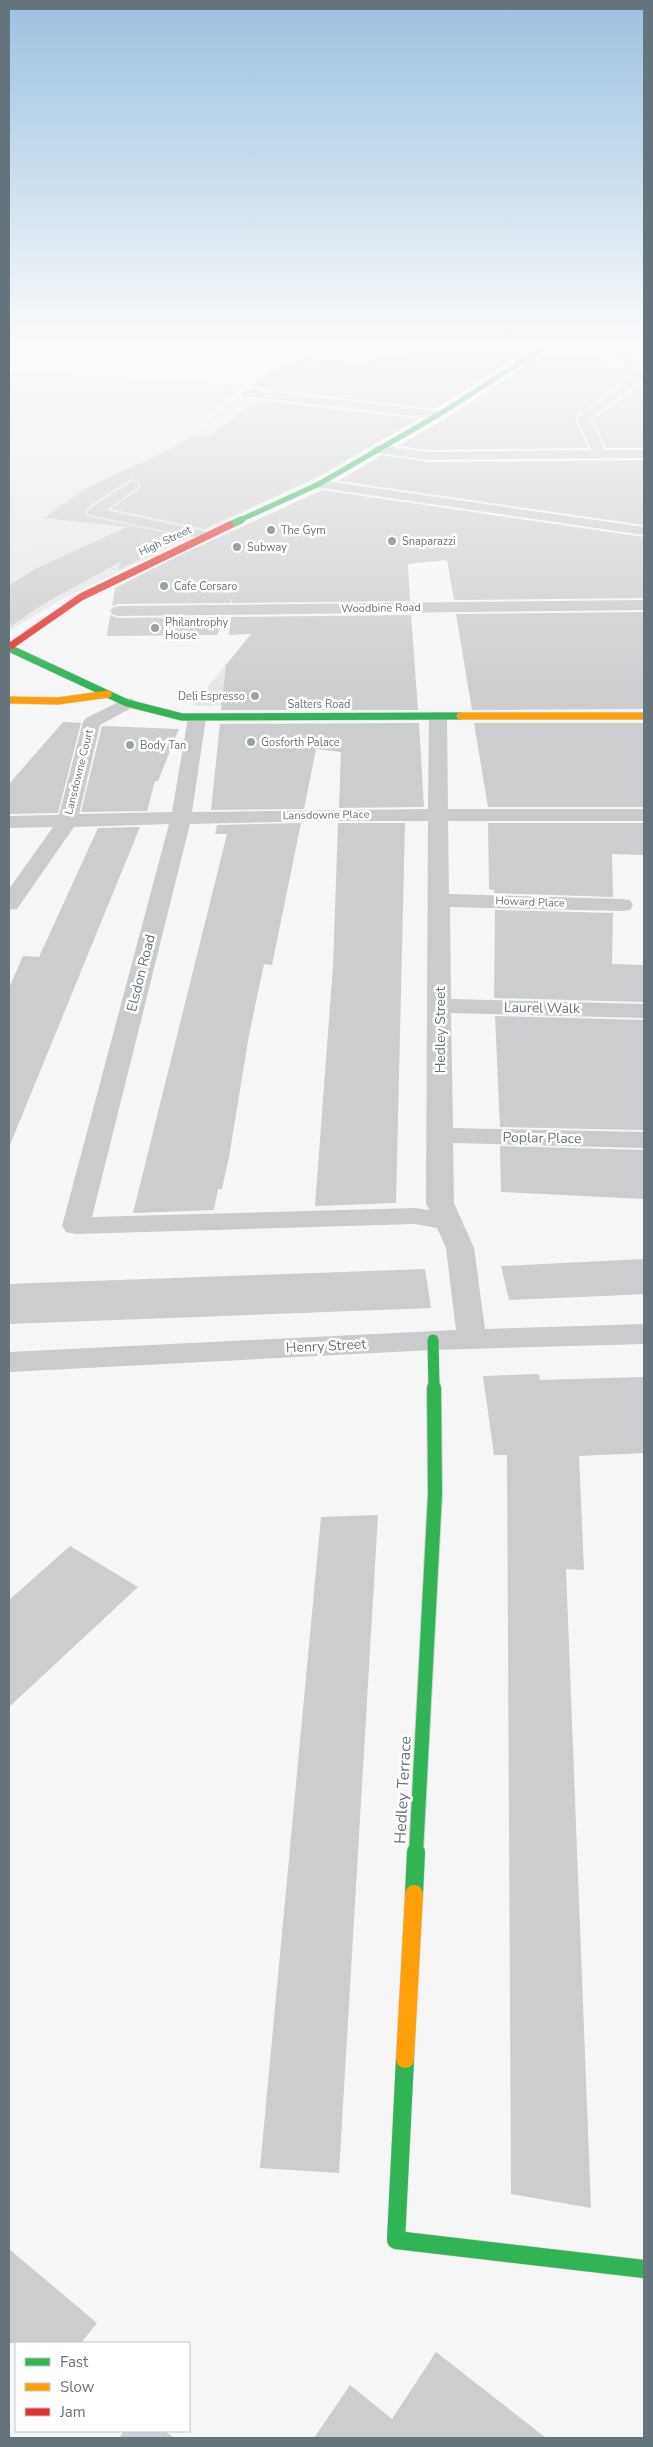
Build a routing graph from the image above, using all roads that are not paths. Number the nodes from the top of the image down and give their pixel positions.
1 (359, 461) edge
2 (319, 484) junction
3 (132, 485) dead end
4 (644, 530) edge
5 (208, 536) junction
6 (644, 605) edge
7 (118, 611) dead end
8 (9, 647) edge
9 (108, 694) junction
10 (9, 700) edge
11 (127, 704) junction
12 (438, 716) junction
13 (644, 716) edge
14 (197, 718) junction
15 (439, 814) junction
16 (644, 815) edge
17 (181, 818) junction
18 (9, 822) edge
19 (67, 822) junction
20 (439, 900) junction
21 (9, 904) edge
22 (622, 905) dead end
23 (439, 1006) junction
24 (644, 1011) edge
25 (440, 1135) junction
26 (644, 1140) edge
27 (448, 1221) junction
28 (644, 1334) edge
29 (472, 1339) junction
30 (434, 1340) junction
31 (9, 1362) edge
32 (644, 2269) edge

1 - 2 main road, High Street
2 - 4 street
2 - 5 main road, High Street
3 - 5 street
5 - 8 main road, High Street
6 - 7 street, Woodbine Road
8 - 9 main road, Salters Road
9 - 10 main road
9 - 11 main road, Salters Road
11 - 14 main road, Salters Road
11 - 19 street, Lansdowne Court
12 - 13 main road, Salters Road
12 - 14 main road, Salters Road
12 - 15 street, Hedley Street
14 - 17 street, Elsdon Road
15 - 16 street, Lansdowne Place
15 - 17 street, Lansdowne Place
15 - 20 street, Hedley Street
17 - 19 street, Lansdowne Place
17 - 27 street, Elsdon Road
18 - 19 street, Lansdowne Place
19 - 21 street, Lansdowne Court
20 - 22 street, Howard Place
20 - 23 street, Hedley Street
23 - 24 street, Laurel Walk
23 - 25 street, Hedley Street
25 - 26 street, Poplar Place
25 - 27 street, Hedley Street
27 - 29 street, Hedley Street
28 - 29 street, Henry Street
29 - 30 street, Henry Street
30 - 31 street, Henry Street
30 - 32 main road, Hedley Terrace

